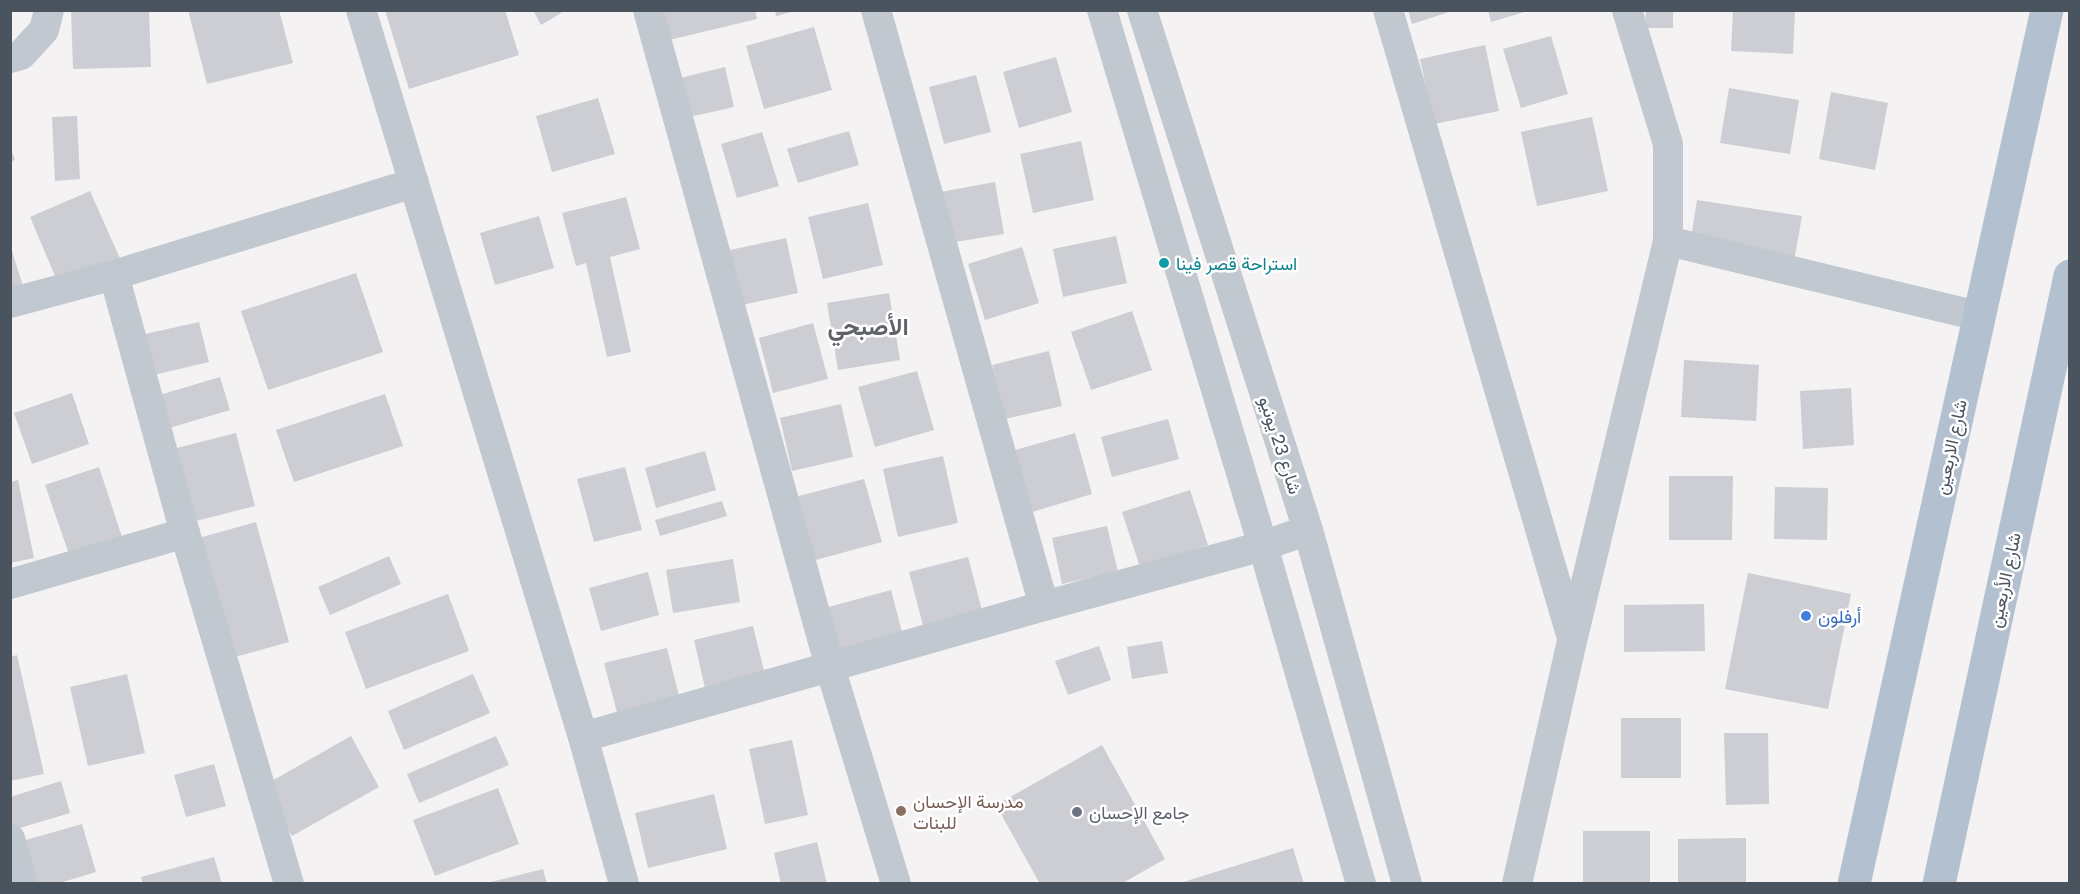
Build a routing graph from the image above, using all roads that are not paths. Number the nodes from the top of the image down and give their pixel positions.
1 (49, 10) edge
2 (361, 10) edge
3 (648, 10) edge
4 (1102, 10) edge
5 (1142, 10) edge
6 (1388, 10) edge
7 (1627, 10) edge
8 (2047, 10) edge
9 (882, 12) edge
10 (10, 58) edge
11 (414, 183) junction
12 (1668, 241) junction
13 (114, 274) junction
14 (2070, 276) edge
15 (10, 303) edge
16 (1978, 316) junction
17 (1308, 530) junction
18 (185, 533) junction
19 (1263, 546) junction
20 (10, 584) edge
21 (1044, 606) junction
22 (1572, 640) junction
23 (830, 667) junction
24 (583, 737) junction
25 (10, 839) edge
26 (23, 884) edge
27 (289, 884) edge
28 (624, 884) edge
29 (896, 884) edge
30 (1361, 884) edge
31 (1407, 884) edge
32 (1517, 884) edge
33 (1854, 884) edge
34 (1939, 884) edge

1 - 10 street
2 - 11 street
3 - 23 street
4 - 19 street
5 - 17 street, شارع 23 يونيو
6 - 22 street
7 - 12 street
8 - 16 main road, شارع الاربعين
9 - 21 street
11 - 13 street
11 - 24 street
12 - 16 street
12 - 22 street
13 - 15 street
13 - 18 street
14 - 34 main road, شارع الأربعين
16 - 33 main road, شارع الاربعين
17 - 19 street
17 - 31 street, شارع 23 يونيو
18 - 20 street
18 - 27 street
19 - 21 street
19 - 30 street
21 - 23 street
22 - 32 street
23 - 24 street
23 - 29 street
24 - 28 street
25 - 26 street

